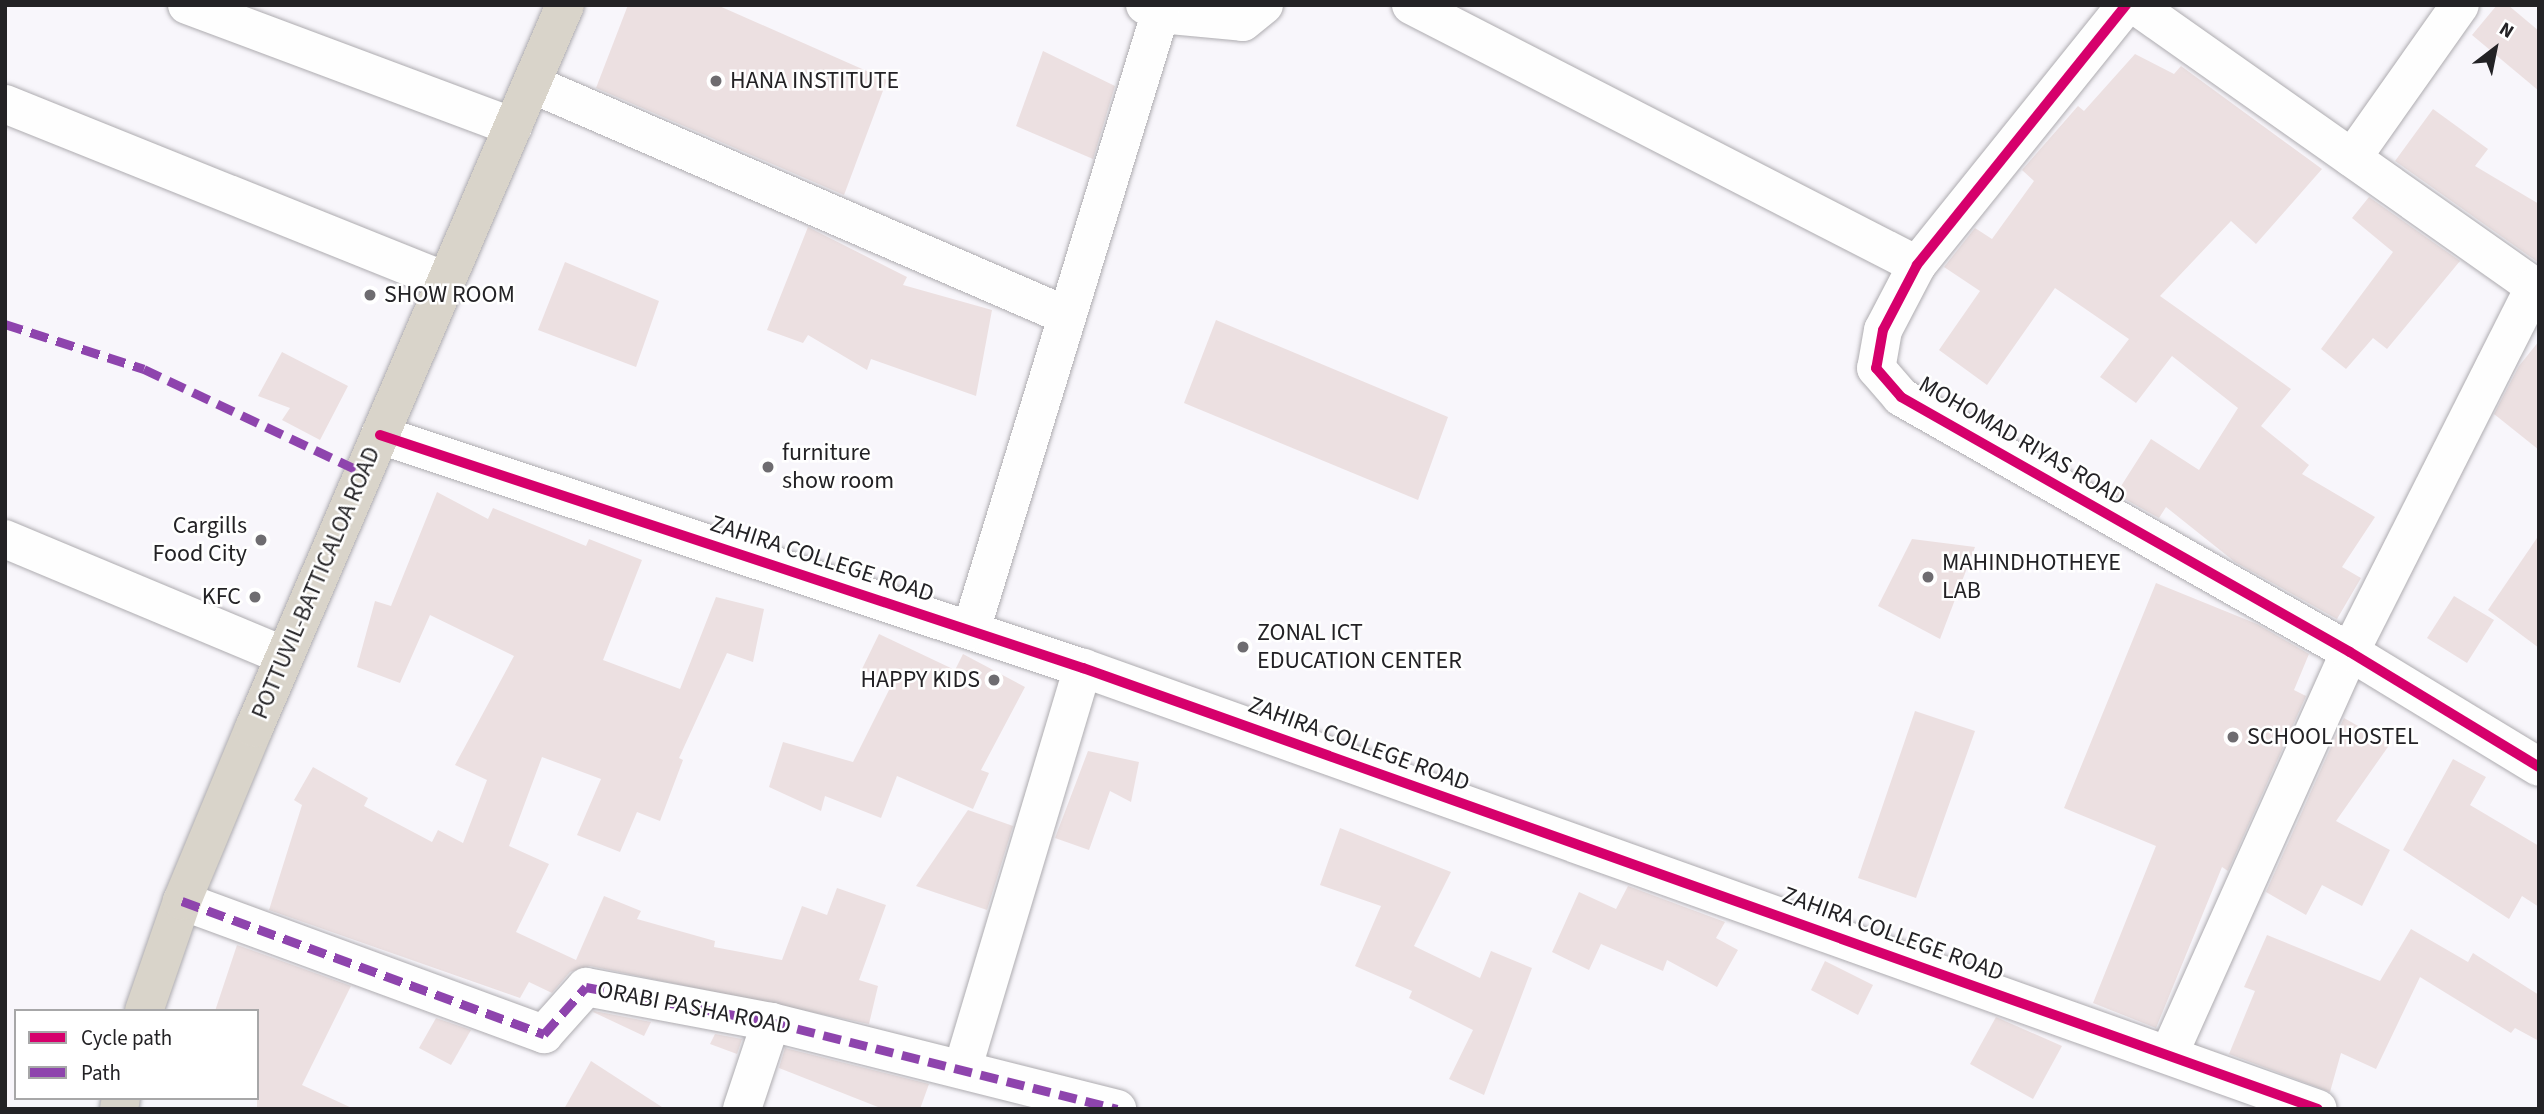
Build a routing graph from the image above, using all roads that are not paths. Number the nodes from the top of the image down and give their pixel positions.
1 (187, 5) edge
2 (565, 5) edge
3 (1264, 5) edge
4 (1411, 5) edge
5 (2126, 5) edge
6 (2135, 5) edge
7 (2460, 5) edge
8 (1152, 10) edge
9 (531, 85) junction
10 (5, 104) edge
11 (513, 127) junction
12 (2351, 158) junction
13 (1917, 265) junction
14 (446, 281) junction
15 (2537, 289) edge
16 (1065, 315) junction
17 (380, 435) junction
18 (5, 538) edge
19 (971, 630) junction
20 (2350, 652) junction
21 (285, 656) junction
22 (1083, 668) junction
23 (2539, 767) edge
24 (182, 901) junction
25 (145, 1009) edge
26 (771, 1023) junction
27 (2169, 1054) junction
28 (963, 1068) junction
29 (742, 1109) edge
30 (1117, 1109) edge
31 (2318, 1109) edge

1 - 11 street
2 - 9 highway, POTTUVIL-BATTICALOA ROAD
3 - 8 street
4 - 13 street
5 - 13 street, MOHOMAD RIYAS ROAD
6 - 12 street
7 - 12 street
8 - 16 street
9 - 11 highway, POTTUVIL-BATTICALOA ROAD
9 - 16 street
10 - 14 street
11 - 14 highway, POTTUVIL-BATTICALOA ROAD
12 - 15 street
13 - 20 street, MOHOMAD RIYAS ROAD
14 - 17 highway, POTTUVIL-BATTICALOA ROAD
15 - 20 street
16 - 19 street
17 - 19 street, ZAHIRA COLLEGE ROAD
17 - 21 highway, POTTUVIL-BATTICALOA ROAD
18 - 21 street
19 - 22 street, ZAHIRA COLLEGE ROAD
20 - 23 street, MOHOMAD RIYAS ROAD
20 - 27 street
21 - 24 highway, POTTUVIL-BATTICALOA ROAD
22 - 27 street, ZAHIRA COLLEGE ROAD
22 - 28 street
24 - 25 highway, POTTUVIL-BATTICALOA ROAD
24 - 26 street, ORABI PASHA ROAD
26 - 28 street, ORABI PASHA ROAD
26 - 29 street
27 - 31 street, ZAHIRA COLLEGE ROAD
28 - 30 street, ORABI PASHA ROAD

